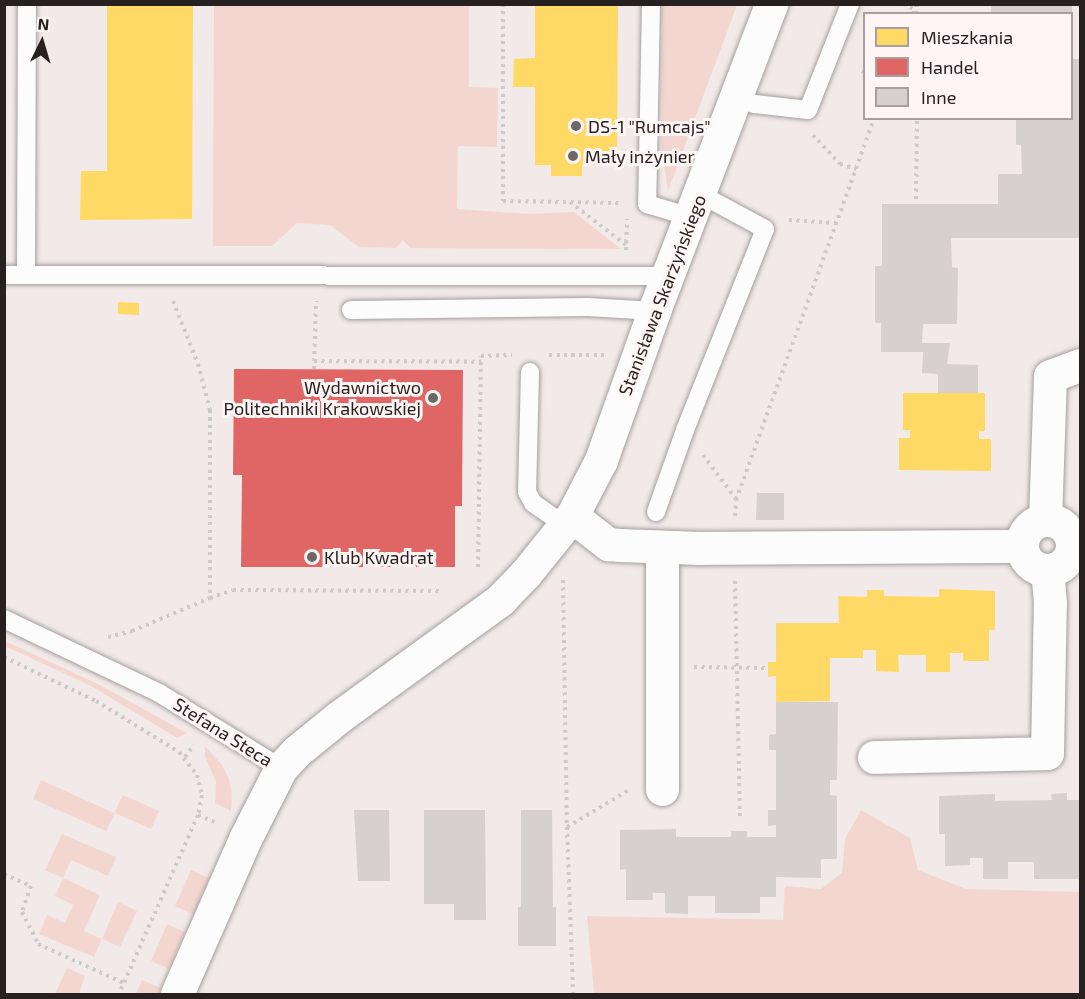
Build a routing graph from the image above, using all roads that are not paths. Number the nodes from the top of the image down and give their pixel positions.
1 (27, 4) edge
2 (651, 4) edge
3 (771, 4) edge
4 (850, 4) edge
5 (736, 98) junction
6 (695, 205) junction
7 (4, 275) edge
8 (26, 275) junction
9 (668, 276) junction
10 (351, 310) dead end
11 (654, 311) junction
12 (1080, 365) edge
13 (530, 372) dead end
14 (656, 512) dead end
15 (1045, 520) junction
16 (569, 521) junction
17 (1076, 541) edge
18 (1022, 546) junction
19 (662, 548) junction
20 (1047, 570) junction
21 (4, 619) edge
22 (874, 757) dead end
23 (281, 768) junction
24 (662, 789) dead end
25 (177, 994) edge

1 - 8 lane
2 - 6 lane
3 - 5 street, Stanisława Skarżyńskiego
4 - 5 lane
5 - 6 street, Stanisława Skarżyńskiego
6 - 9 street, Stanisława Skarżyńskiego
6 - 14 lane
7 - 8 lane
8 - 9 lane
9 - 11 street, Stanisława Skarżyńskiego
10 - 11 lane
11 - 16 street, Stanisława Skarżyńskiego
12 - 15 street
13 - 16 lane
15 - 17 street
15 - 18 street
16 - 19 street
16 - 23 street, Stanisława Skarżyńskiego
17 - 20 street
18 - 19 street
18 - 20 street
19 - 24 street
20 - 22 street
21 - 23 lane, Stefana Steca
23 - 25 street, Stefana Steca

